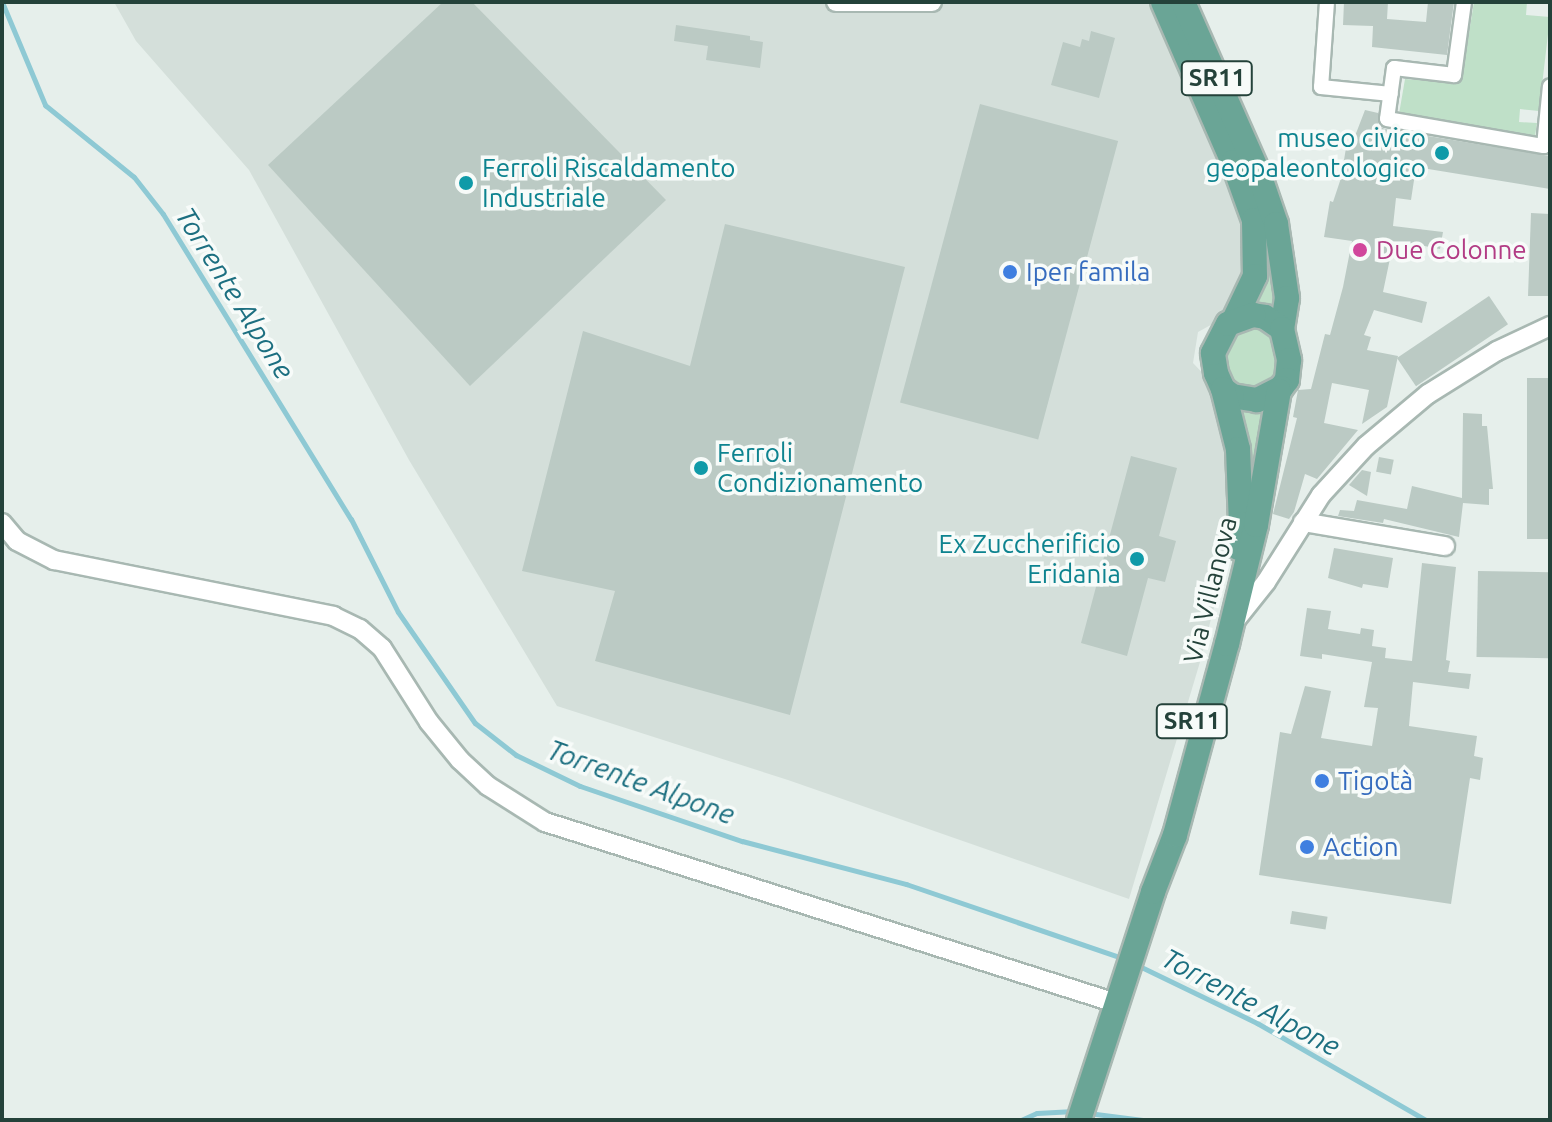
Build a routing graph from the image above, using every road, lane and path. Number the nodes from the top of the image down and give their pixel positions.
1 (836, 2) edge
2 (932, 2) edge
3 (1163, 2) edge
4 (1183, 2) edge
5 (1327, 2) edge
6 (1464, 2) edge
7 (1550, 86) edge
8 (1391, 94) junction
9 (1234, 320) junction
10 (1550, 326) edge
11 (1282, 329) junction
12 (1223, 389) junction
13 (1279, 391) junction
14 (1303, 522) junction
15 (2, 523) edge
16 (1445, 546) dead end
17 (1282, 552) junction
18 (1249, 558) junction
19 (1233, 623) junction
20 (1153, 892) junction
21 (1116, 1003) junction
22 (1079, 1120) edge

1 - 2 street
3 - 9 main road, SR11
4 - 11 main road, SR11
5 - 8 street
6 - 8 street
7 - 8 street
9 - 11 main road
9 - 12 main road, SR11
10 - 14 street
11 - 13 main road, SR11
12 - 13 main road
12 - 20 main road, Via Villanova / SR11
13 - 18 main road, Via Villanova / SR11
14 - 16 street
14 - 17 street
15 - 21 street
17 - 18 street
17 - 19 street
18 - 19 main road, Via Villanova / SR11
19 - 20 main road, Via Villanova / SR11
20 - 21 main road, Via Villanova / SR11
21 - 22 main road, SR11

